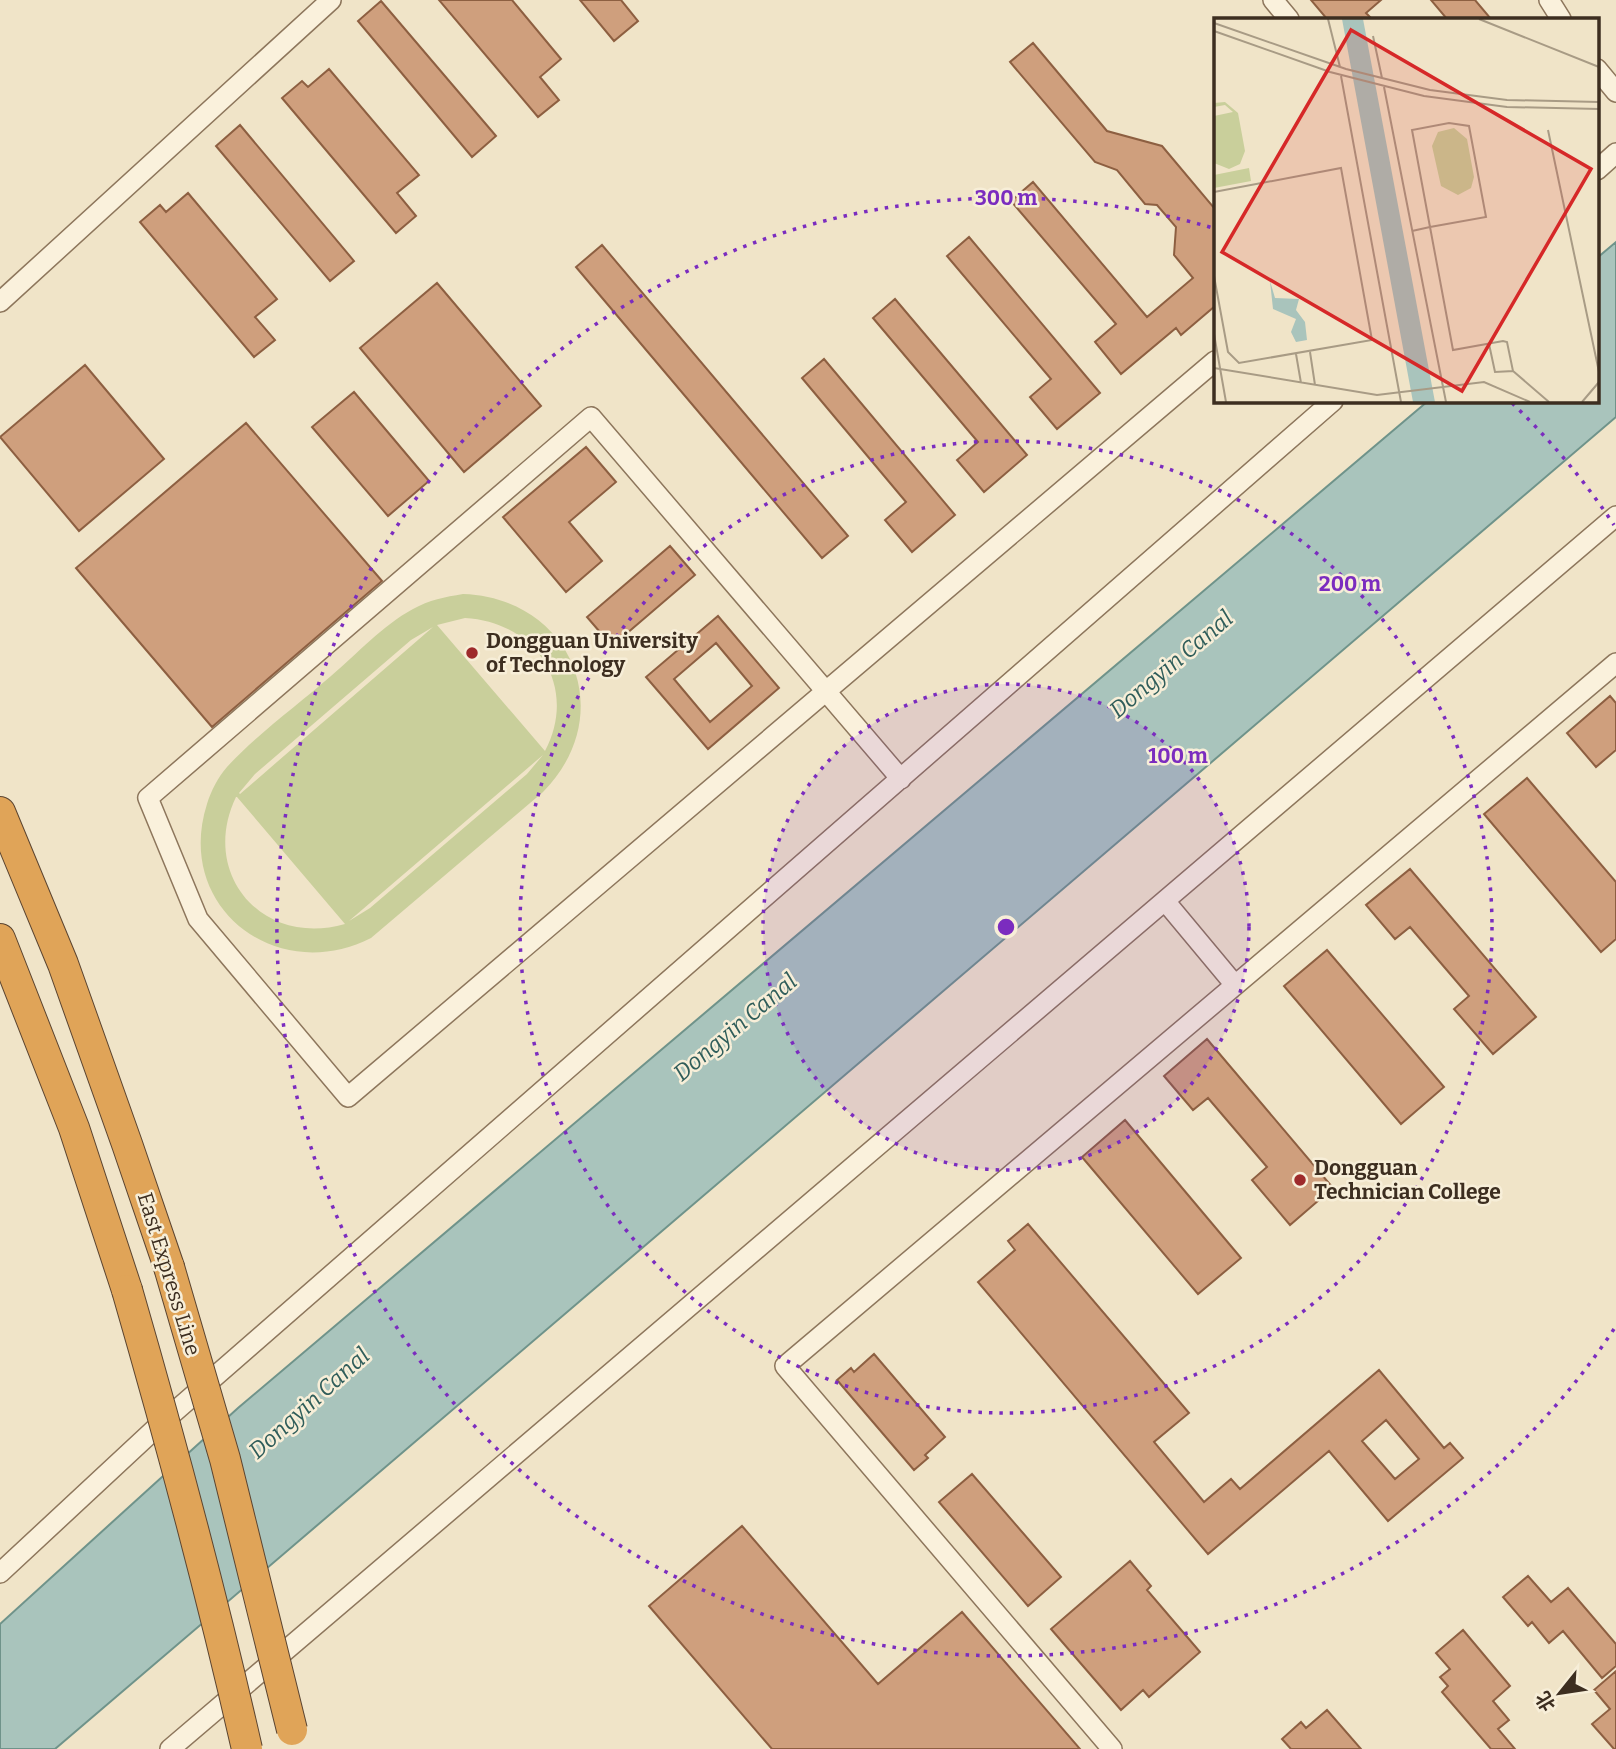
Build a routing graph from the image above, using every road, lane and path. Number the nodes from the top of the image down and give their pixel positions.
1 (331, 0) edge
2 (1274, 0) edge
3 (1549, 0) edge
4 (1288, 18) edge
5 (1559, 18) edge
6 (1598, 70) edge
7 (1616, 92) edge
8 (1616, 153) edge
9 (1598, 169) edge
10 (0, 302) edge
11 (1214, 362) edge
12 (1333, 402) edge
13 (1616, 516) edge
14 (1616, 663) edge
15 (826, 692) junction
16 (901, 779) junction
17 (0, 812) edge
18 (1165, 901) junction
19 (0, 939) edge
20 (1236, 985) junction
21 (0, 1573) edge
22 (294, 1740) edge
23 (170, 1749) edge
24 (247, 1749) edge
25 (1112, 1749) edge

1 - 10 street
2 - 4 street
3 - 5 street
6 - 7 street
8 - 9 street
11 - 15 street
12 - 16 street
13 - 18 street
14 - 20 street
15 - 15 street
15 - 16 street
16 - 21 street
17 - 22 highway, East Express Line, bridge
18 - 20 street
18 - 23 street
19 - 24 highway, bridge
20 - 25 street

